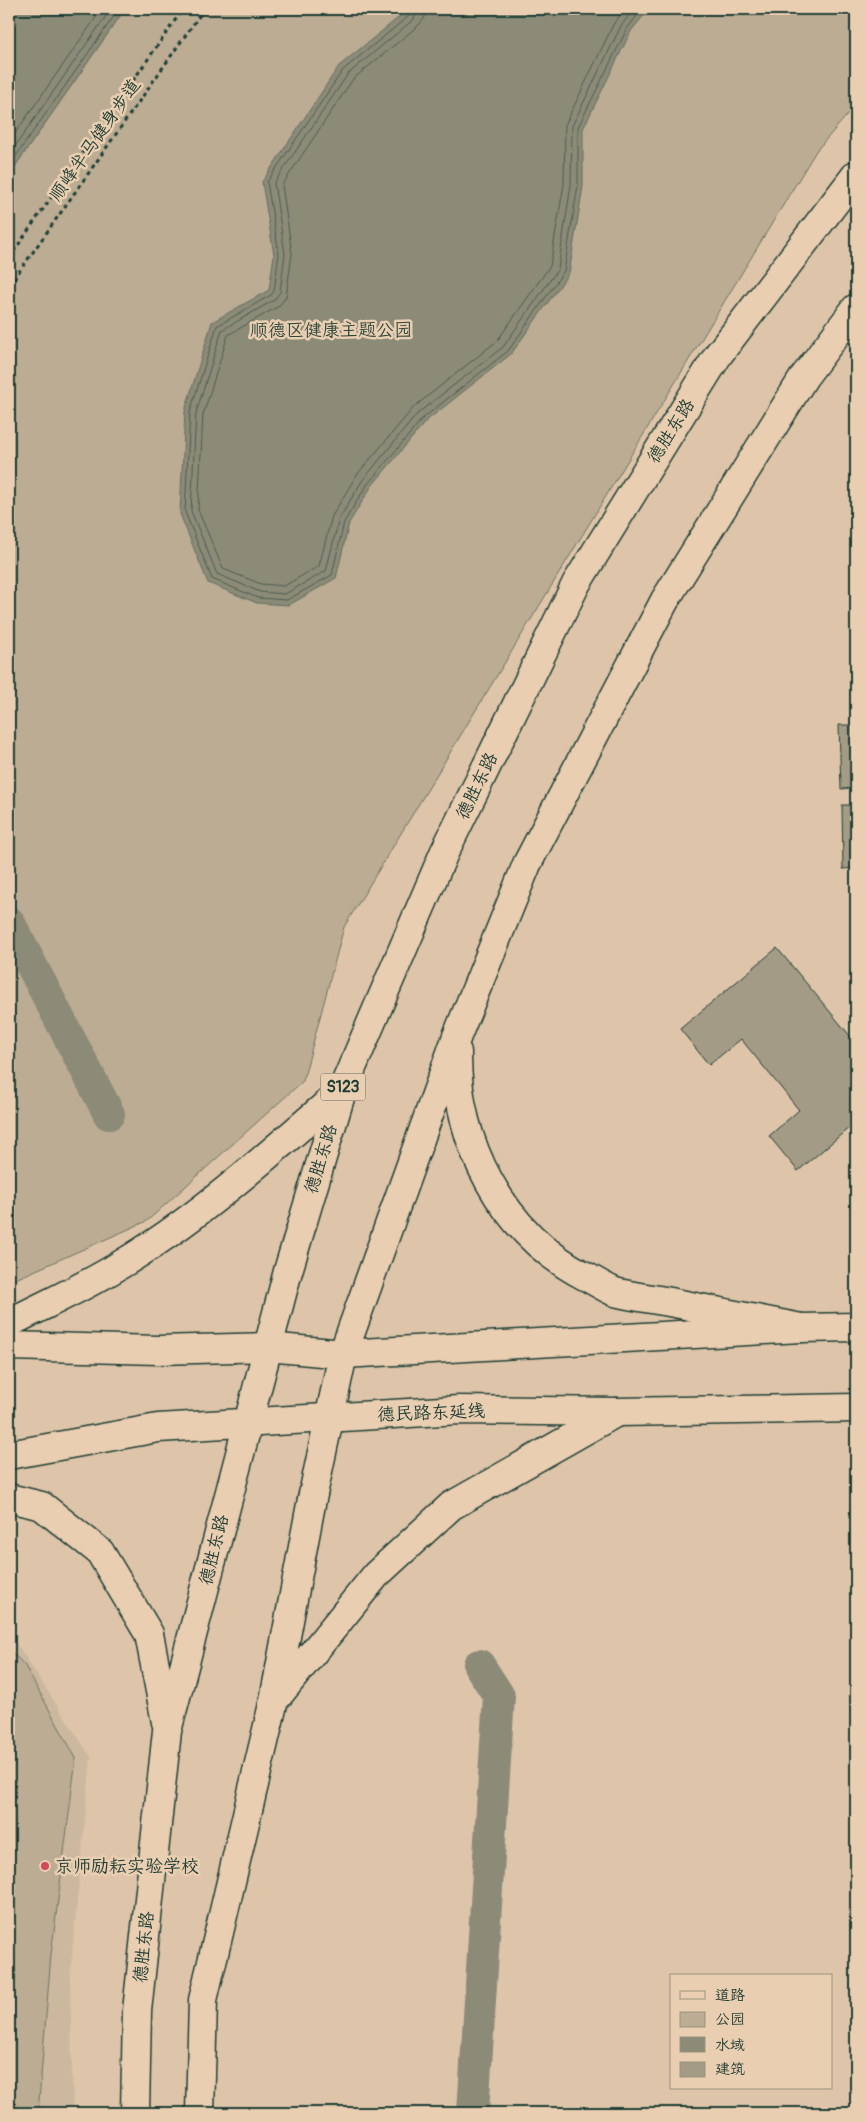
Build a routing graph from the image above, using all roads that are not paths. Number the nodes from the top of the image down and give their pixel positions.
1 (856, 175) edge
2 (856, 308) edge
3 (457, 1036) junction
4 (342, 1091) junction
5 (9, 1324) edge
6 (856, 1327) edge
7 (801, 1328) junction
8 (9, 1346) edge
9 (268, 1347) junction
10 (342, 1354) junction
11 (856, 1408) edge
12 (618, 1412) junction
13 (330, 1417) junction
14 (249, 1422) junction
15 (9, 1455) edge
16 (9, 1498) edge
17 (274, 1700) junction
18 (167, 1731) junction
19 (134, 2113) edge
20 (200, 2113) edge

1 - 4 main road, 德胜东路 / S123
2 - 3 main road
3 - 7 main road
3 - 10 main road
4 - 5 main road
4 - 9 main road, 德胜东路 / S123
6 - 7 main road
7 - 10 main road
8 - 9 main road
9 - 10 main road
9 - 14 main road, 德胜东路 / S123
10 - 13 main road
11 - 12 main road, 德民路东延线
12 - 13 main road, 德民路东延线
12 - 17 main road
13 - 14 main road, 德民路东延线
13 - 17 main road
14 - 15 main road, 德民路东延线
14 - 18 main road, 德胜东路 / S123
16 - 18 main road
17 - 20 main road
18 - 19 main road, 德胜东路 / S123

